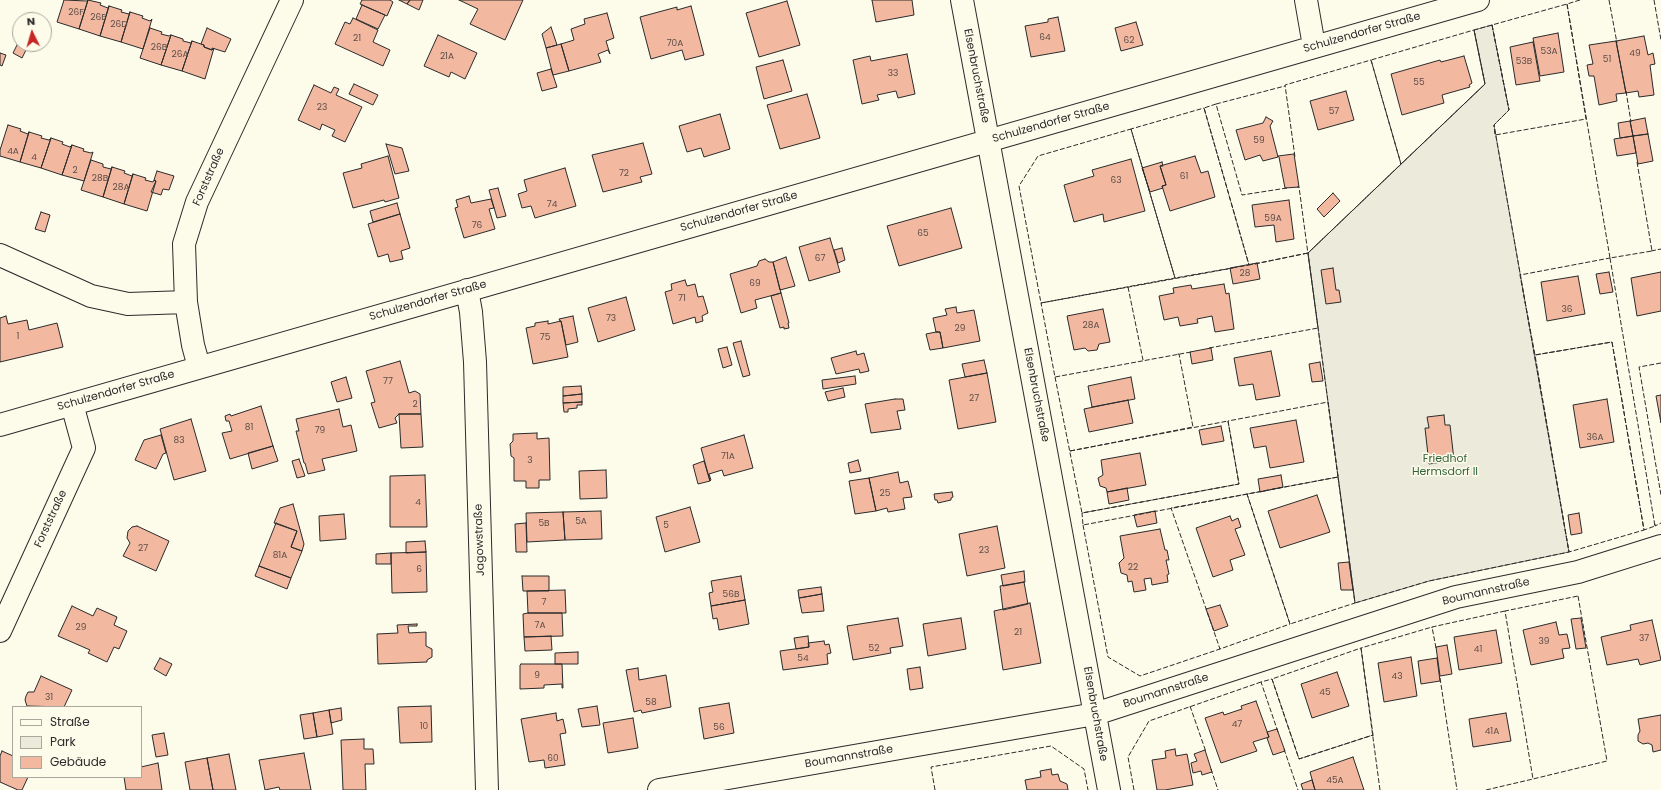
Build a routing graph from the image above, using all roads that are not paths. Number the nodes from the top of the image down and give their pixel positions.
1 (292, 0) edge
2 (962, 0) edge
3 (1306, 0) edge
4 (1478, 0) edge
5 (1314, 46) junction
6 (988, 141) junction
7 (0, 255) edge
8 (467, 290) junction
9 (186, 302) junction
10 (199, 367) junction
11 (72, 404) junction
12 (0, 425) edge
13 (1661, 546) edge
14 (0, 631) edge
15 (1095, 714) junction
16 (487, 790) edge
17 (659, 790) edge
18 (1109, 790) edge

1 - 9 street, Forststraße
2 - 6 street, Elsenbruchstraße
3 - 5 street
4 - 5 street, Schulzendorfer Straße
5 - 6 street, Schulzendorfer Straße
6 - 8 street, Schulzendorfer Straße
6 - 15 street, Elsenbruchstraße
7 - 9 street
8 - 10 street, Schulzendorfer Straße
8 - 16 street, Jagowstraße
9 - 10 street, Forststraße
10 - 11 street, Schulzendorfer Straße
11 - 12 street, Schulzendorfer Straße
11 - 14 street, Forststraße
13 - 15 street, Boumannstraße
15 - 17 street, Boumannstraße
15 - 18 street, Elsenbruchstraße

